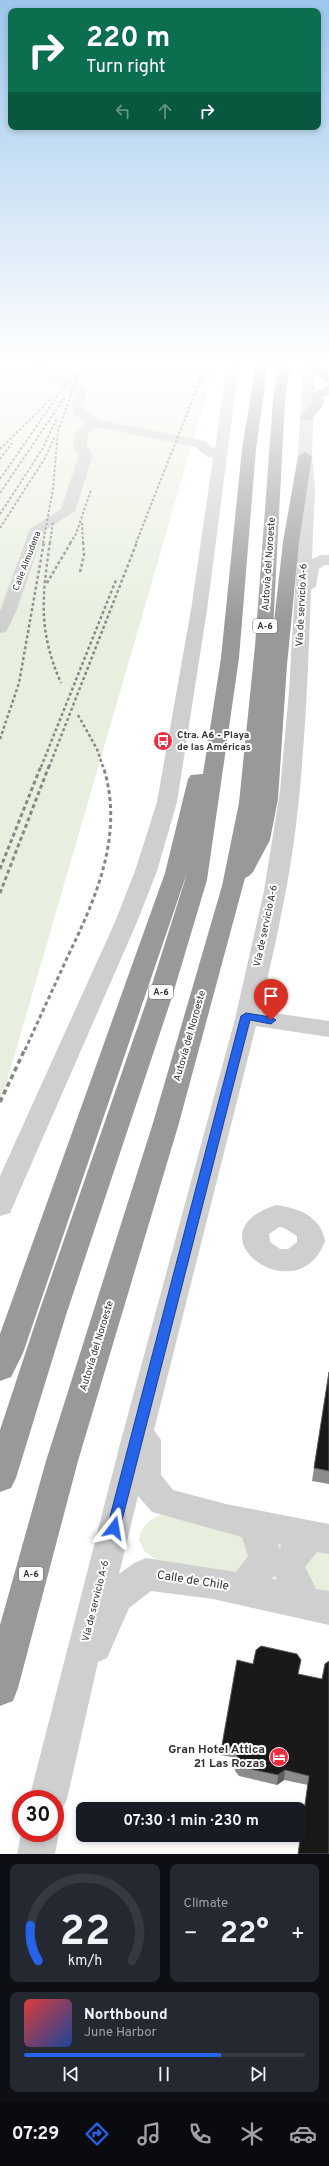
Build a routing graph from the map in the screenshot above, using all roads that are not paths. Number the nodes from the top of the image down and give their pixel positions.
1 (83, 452) edge
2 (210, 452) edge
3 (221, 452) edge
4 (249, 452) edge
5 (276, 452) edge
6 (305, 452) edge
7 (213, 454) joint
8 (305, 456) junction
9 (216, 489) junction
10 (308, 489) junction
11 (329, 549) edge
12 (329, 560) edge
13 (0, 628) edge
14 (300, 630) junction
15 (230, 658) junction
16 (233, 886) junction
17 (246, 1016) junction
18 (329, 1029) edge
19 (0, 1206) edge
20 (0, 1368) edge
21 (145, 1405) junction
22 (0, 1478) edge
23 (255, 1525) junction
24 (320, 1537) edge
25 (243, 1589) junction
26 (317, 1605) edge
27 (0, 1688) edge
28 (71, 1698) junction
29 (50, 1790) edge
30 (38, 1842) edge
31 (36, 1854) edge

1 - 13 street, Calle Almudena
2 - 7 street
3 - 9 street
4 - 15 highway, A-6
5 - 16 highway, Autovía del Noroeste / A-6
6 - 8 street, Vía de servicio A-6
7 - 9 street
8 - 10 street, Vía de servicio A-6
8 - 16 highway
9 - 19 street
10 - 11 street
10 - 14 street, Vía de servicio A-6
12 - 14 street
14 - 17 street, Vía de servicio A-6
15 - 20 highway
15 - 22 highway, A-6
16 - 27 highway, Autovía del Noroeste / A-6
17 - 18 street
17 - 21 street, Vía de servicio A-6
21 - 23 street, Calle de Chile
21 - 28 street, Vía de servicio A-6
23 - 24 street, Calle de Chile
23 - 25 street, Calle de Chile
24 - 26 street, Calle de Chile
25 - 26 street, Calle de Chile
25 - 28 street, Calle de Chile
28 - 29 street, Vía de servicio A-6
30 - 31 street

